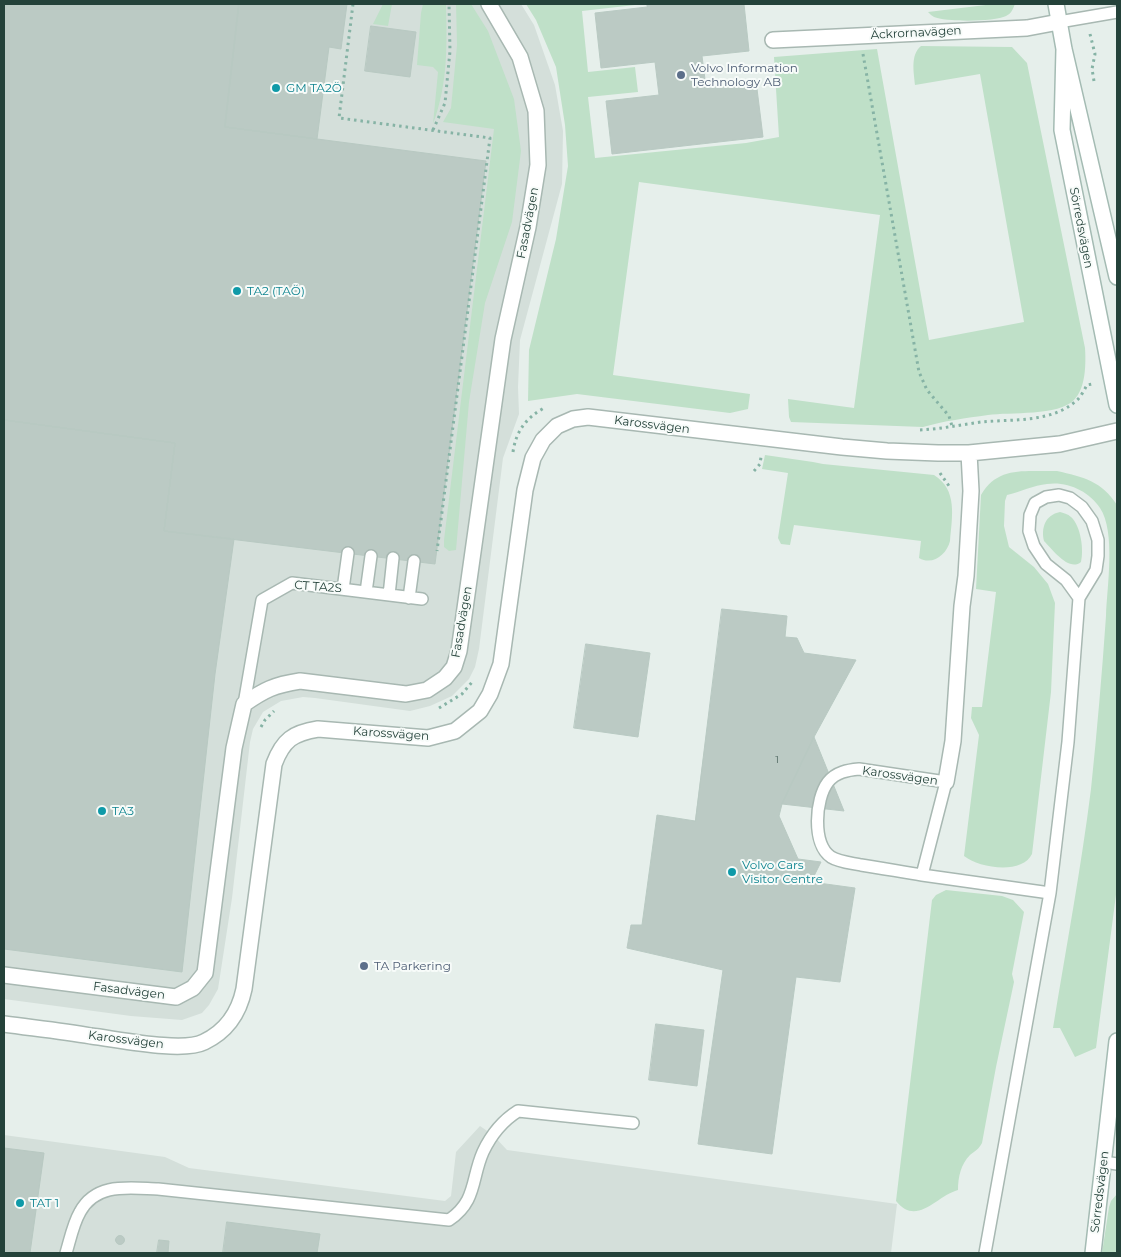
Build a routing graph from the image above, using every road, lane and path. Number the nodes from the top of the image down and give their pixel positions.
1 (353, 4) edge
2 (449, 4) edge
3 (489, 4) edge
4 (1056, 4) edge
5 (1117, 12) edge
6 (1059, 22) junction
7 (860, 36) junction
8 (773, 40) dead end
9 (1064, 49) junction
10 (433, 130) junction
11 (1117, 277) edge
12 (1117, 405) edge
13 (952, 426) dead end
14 (1117, 431) edge
15 (970, 453) junction
16 (437, 552) dead end
17 (348, 553) dead end
18 (371, 556) dead end
19 (393, 558) dead end
20 (414, 561) dead end
21 (344, 589) junction
22 (366, 592) junction
23 (389, 595) junction
24 (409, 598) junction
25 (1079, 598) junction
26 (422, 599) dead end
27 (244, 704) junction
28 (946, 782) junction
29 (922, 875) junction
30 (1050, 893) junction
31 (4, 975) edge
32 (4, 1024) edge
33 (1117, 1041) edge
34 (633, 1123) dead end
35 (1111, 1164) edge
36 (66, 1253) edge
37 (985, 1253) edge
38 (1093, 1253) edge

1 - 10 path
2 - 10 path
3 - 27 street, Fasadvägen
4 - 6 street, Sörredsvägen
5 - 6 lane
6 - 7 street, Äckrornavägen
6 - 9 street, Sörredsvägen
7 - 8 street, Äckrornavägen
7 - 13 path
9 - 11 street, Sörredsvägen
9 - 12 street, Sörredsvägen
10 - 16 path
14 - 15 street, Karossvägen
15 - 28 street, Karossvägen
15 - 32 street, Karossvägen
17 - 21 lane
18 - 22 lane
19 - 23 lane
20 - 24 lane
21 - 22 lane, CT TA2S
21 - 27 lane, CT TA2S
22 - 23 lane, CT TA2S
23 - 24 lane, CT TA2S
24 - 26 lane, CT TA2S
25 - 25 lane
25 - 30 lane
27 - 31 street, Fasadvägen
28 - 29 lane, Karossvägen
28 - 29 lane, Karossvägen
29 - 30 lane
30 - 37 lane
33 - 35 street, Sörredsvägen
34 - 36 lane
35 - 38 street, Sörredsvägen

